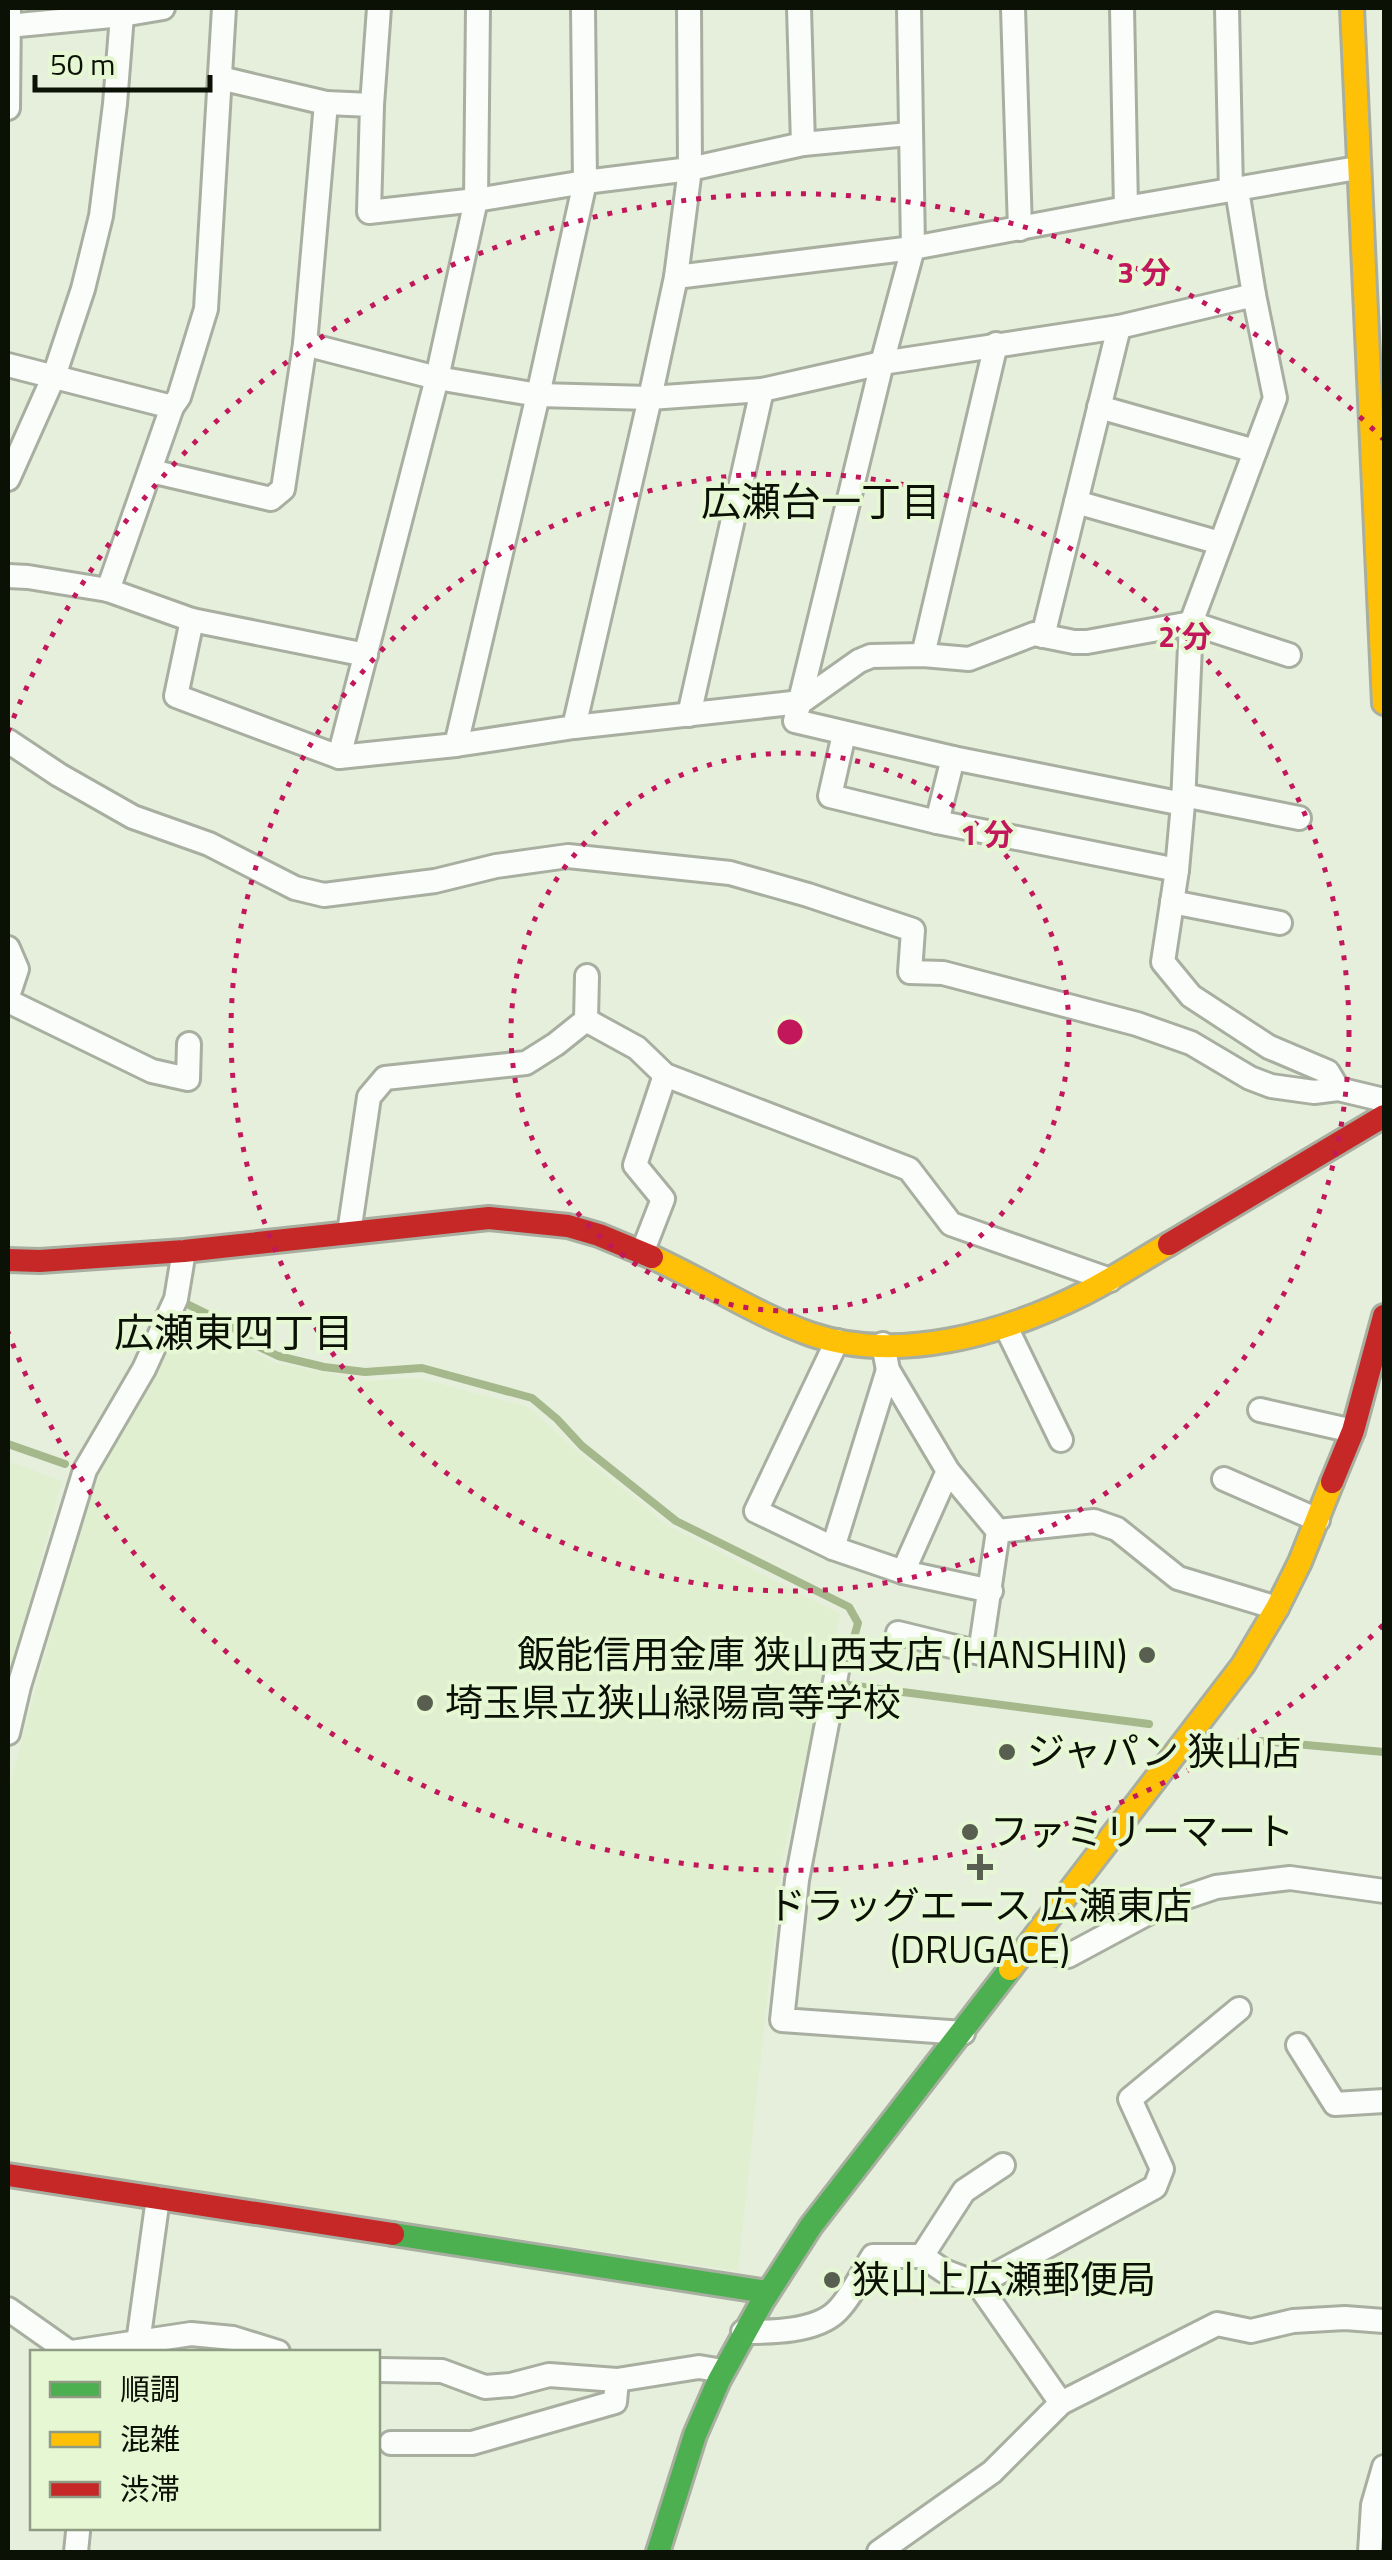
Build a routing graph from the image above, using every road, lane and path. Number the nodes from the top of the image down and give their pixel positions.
1 (163, 8) edge
2 (224, 8) edge
3 (379, 8) edge
4 (478, 8) edge
5 (583, 8) edge
6 (689, 8) edge
7 (799, 8) edge
8 (908, 8) edge
9 (1013, 8) edge
10 (1122, 8) edge
11 (1227, 8) edge
12 (1352, 8) edge
13 (122, 15) junction
14 (9, 20) edge
15 (220, 78) junction
16 (326, 103) junction
17 (372, 106) junction
18 (8, 108) edge
19 (909, 134) junction
20 (803, 144) junction
21 (1358, 168) junction
22 (690, 169) junction
23 (585, 182) junction
24 (1234, 190) junction
25 (476, 200) junction
26 (1126, 208) junction
27 (1020, 229) junction
28 (913, 248) junction
29 (676, 277) junction
30 (1254, 295) junction
31 (1119, 327) junction
32 (305, 344) junction
33 (996, 344) junction
34 (882, 363) junction
35 (8, 366) edge
36 (54, 376) junction
37 (437, 378) junction
38 (762, 390) junction
39 (538, 395) junction
40 (650, 398) junction
41 (172, 407) junction
42 (1099, 407) junction
43 (1255, 451) junction
44 (151, 471) junction
45 (8, 479) edge
46 (1076, 502) junction
47 (1220, 543) junction
48 (8, 576) edge
49 (108, 590) junction
50 (192, 620) junction
51 (1191, 623) junction
52 (1043, 636) junction
53 (366, 654) junction
54 (923, 655) junction
55 (1288, 655) dead end
56 (800, 702) junction
57 (1384, 703) edge
58 (689, 715) junction
59 (574, 727) junction
60 (844, 734) junction
61 (8, 741) edge
62 (456, 745) junction
63 (339, 757) junction
64 (953, 758) junction
65 (1183, 799) junction
66 (1299, 818) dead end
67 (937, 822) junction
68 (1177, 870) junction
69 (1172, 902) junction
70 (1280, 923) dead end
71 (8, 948) edge
72 (587, 976) dead end
73 (8, 999) edge
74 (586, 1020) junction
75 (189, 1044) dead end
76 (664, 1075) junction
77 (1338, 1089) junction
78 (1384, 1100) edge
79 (1384, 1116) edge
80 (348, 1232) junction
81 (184, 1251) junction
82 (642, 1253) junction
83 (8, 1260) edge
84 (1110, 1280) junction
85 (1384, 1316) edge
86 (1006, 1327) junction
87 (837, 1341) junction
88 (882, 1344) junction
89 (888, 1370) junction
90 (1260, 1410) dead end
91 (1353, 1430) junction
92 (1062, 1440) dead end
93 (948, 1471) junction
94 (1224, 1480) dead end
95 (1318, 1520) junction
96 (998, 1531) junction
97 (833, 1548) junction
98 (903, 1572) junction
99 (991, 1592) junction
100 (1278, 1608) junction
101 (898, 1633) dead end
102 (836, 1671) dead end
103 (8, 1733) edge
104 (1384, 1891) edge
105 (1028, 1948) junction
106 (1240, 2009) dead end
107 (963, 2033) junction
108 (1298, 2044) dead end
109 (1384, 2102) edge
110 (1003, 2164) dead end
111 (8, 2175) edge
112 (158, 2198) junction
113 (922, 2256) junction
114 (978, 2284) junction
115 (766, 2292) junction
116 (8, 2309) edge
117 (1384, 2321) edge
118 (744, 2332) junction
119 (138, 2343) junction
120 (67, 2350) edge
121 (85, 2350) edge
122 (272, 2350) edge
123 (380, 2370) edge
124 (723, 2372) junction
125 (617, 2380) junction
126 (1060, 2403) junction
127 (391, 2444) dead end
128 (1384, 2467) edge
129 (658, 2552) edge
130 (879, 2552) edge
131 (1370, 2552) edge

1 - 13 street
2 - 15 street
3 - 17 street
4 - 25 street
5 - 23 street
6 - 22 street
7 - 20 street
8 - 19 street
9 - 27 street
10 - 26 street
11 - 24 street
12 - 21 street
13 - 14 street
13 - 36 street
14 - 18 street
15 - 16 street
15 - 41 street
16 - 17 street
16 - 32 street
17 - 25 street
19 - 20 street
19 - 28 street
20 - 22 street
21 - 24 street
21 - 57 street
22 - 23 street
22 - 29 street
23 - 25 street
23 - 39 street
24 - 26 street
24 - 30 street
25 - 37 street
26 - 27 street
27 - 28 street
28 - 29 street
28 - 34 street
29 - 40 street
30 - 31 street
30 - 43 street
31 - 33 street
31 - 42 street
32 - 37 street
32 - 44 street
33 - 34 street
33 - 54 street
34 - 38 street
34 - 56 street
35 - 36 street
36 - 41 street
36 - 45 street
37 - 39 street
37 - 53 street
38 - 40 street
38 - 58 street
39 - 40 street
39 - 62 street
40 - 59 street
41 - 44 street
42 - 43 street
42 - 46 street
43 - 47 street
44 - 49 street
46 - 47 street
46 - 52 street
47 - 51 street
48 - 49 street
49 - 50 street
50 - 53 street
50 - 63 street
51 - 52 street
51 - 55 street
51 - 65 street
52 - 54 street
53 - 63 street
54 - 56 street
56 - 58 street
56 - 60 street
58 - 59 street
59 - 62 street
60 - 64 street
60 - 67 street
61 - 77 street
62 - 63 street
64 - 65 street
64 - 67 street
65 - 66 street
65 - 68 street
67 - 68 street
68 - 69 street
69 - 70 street
69 - 77 street
71 - 73 street
72 - 74 street
73 - 75 street
74 - 76 street
74 - 80 street
76 - 82 street
76 - 84 street
77 - 78 street
79 - 84 street
80 - 81 street
80 - 82 street
81 - 83 street
81 - 103 street
82 - 87 street
84 - 86 street
85 - 91 street
86 - 88 street
86 - 92 street
87 - 88 street
87 - 97 street
88 - 89 street
89 - 93 street
89 - 97 street
90 - 91 street
91 - 95 street
93 - 96 street
93 - 98 street
94 - 95 street
95 - 100 street
96 - 99 street
96 - 100 street
97 - 98 street
98 - 99 street
99 - 101 street
100 - 105 street
102 - 107 street
104 - 105 street
105 - 107 street
106 - 114 street
107 - 115 street
108 - 109 street
110 - 113 street
111 - 112 street
112 - 115 street
112 - 119 street
113 - 114 street
113 - 118 street
114 - 126 street
115 - 118 street
116 - 120 street
117 - 126 street
118 - 124 street
119 - 121 street
119 - 122 street
123 - 125 street
124 - 125 street
124 - 129 street
125 - 127 street
126 - 130 street
128 - 131 street

